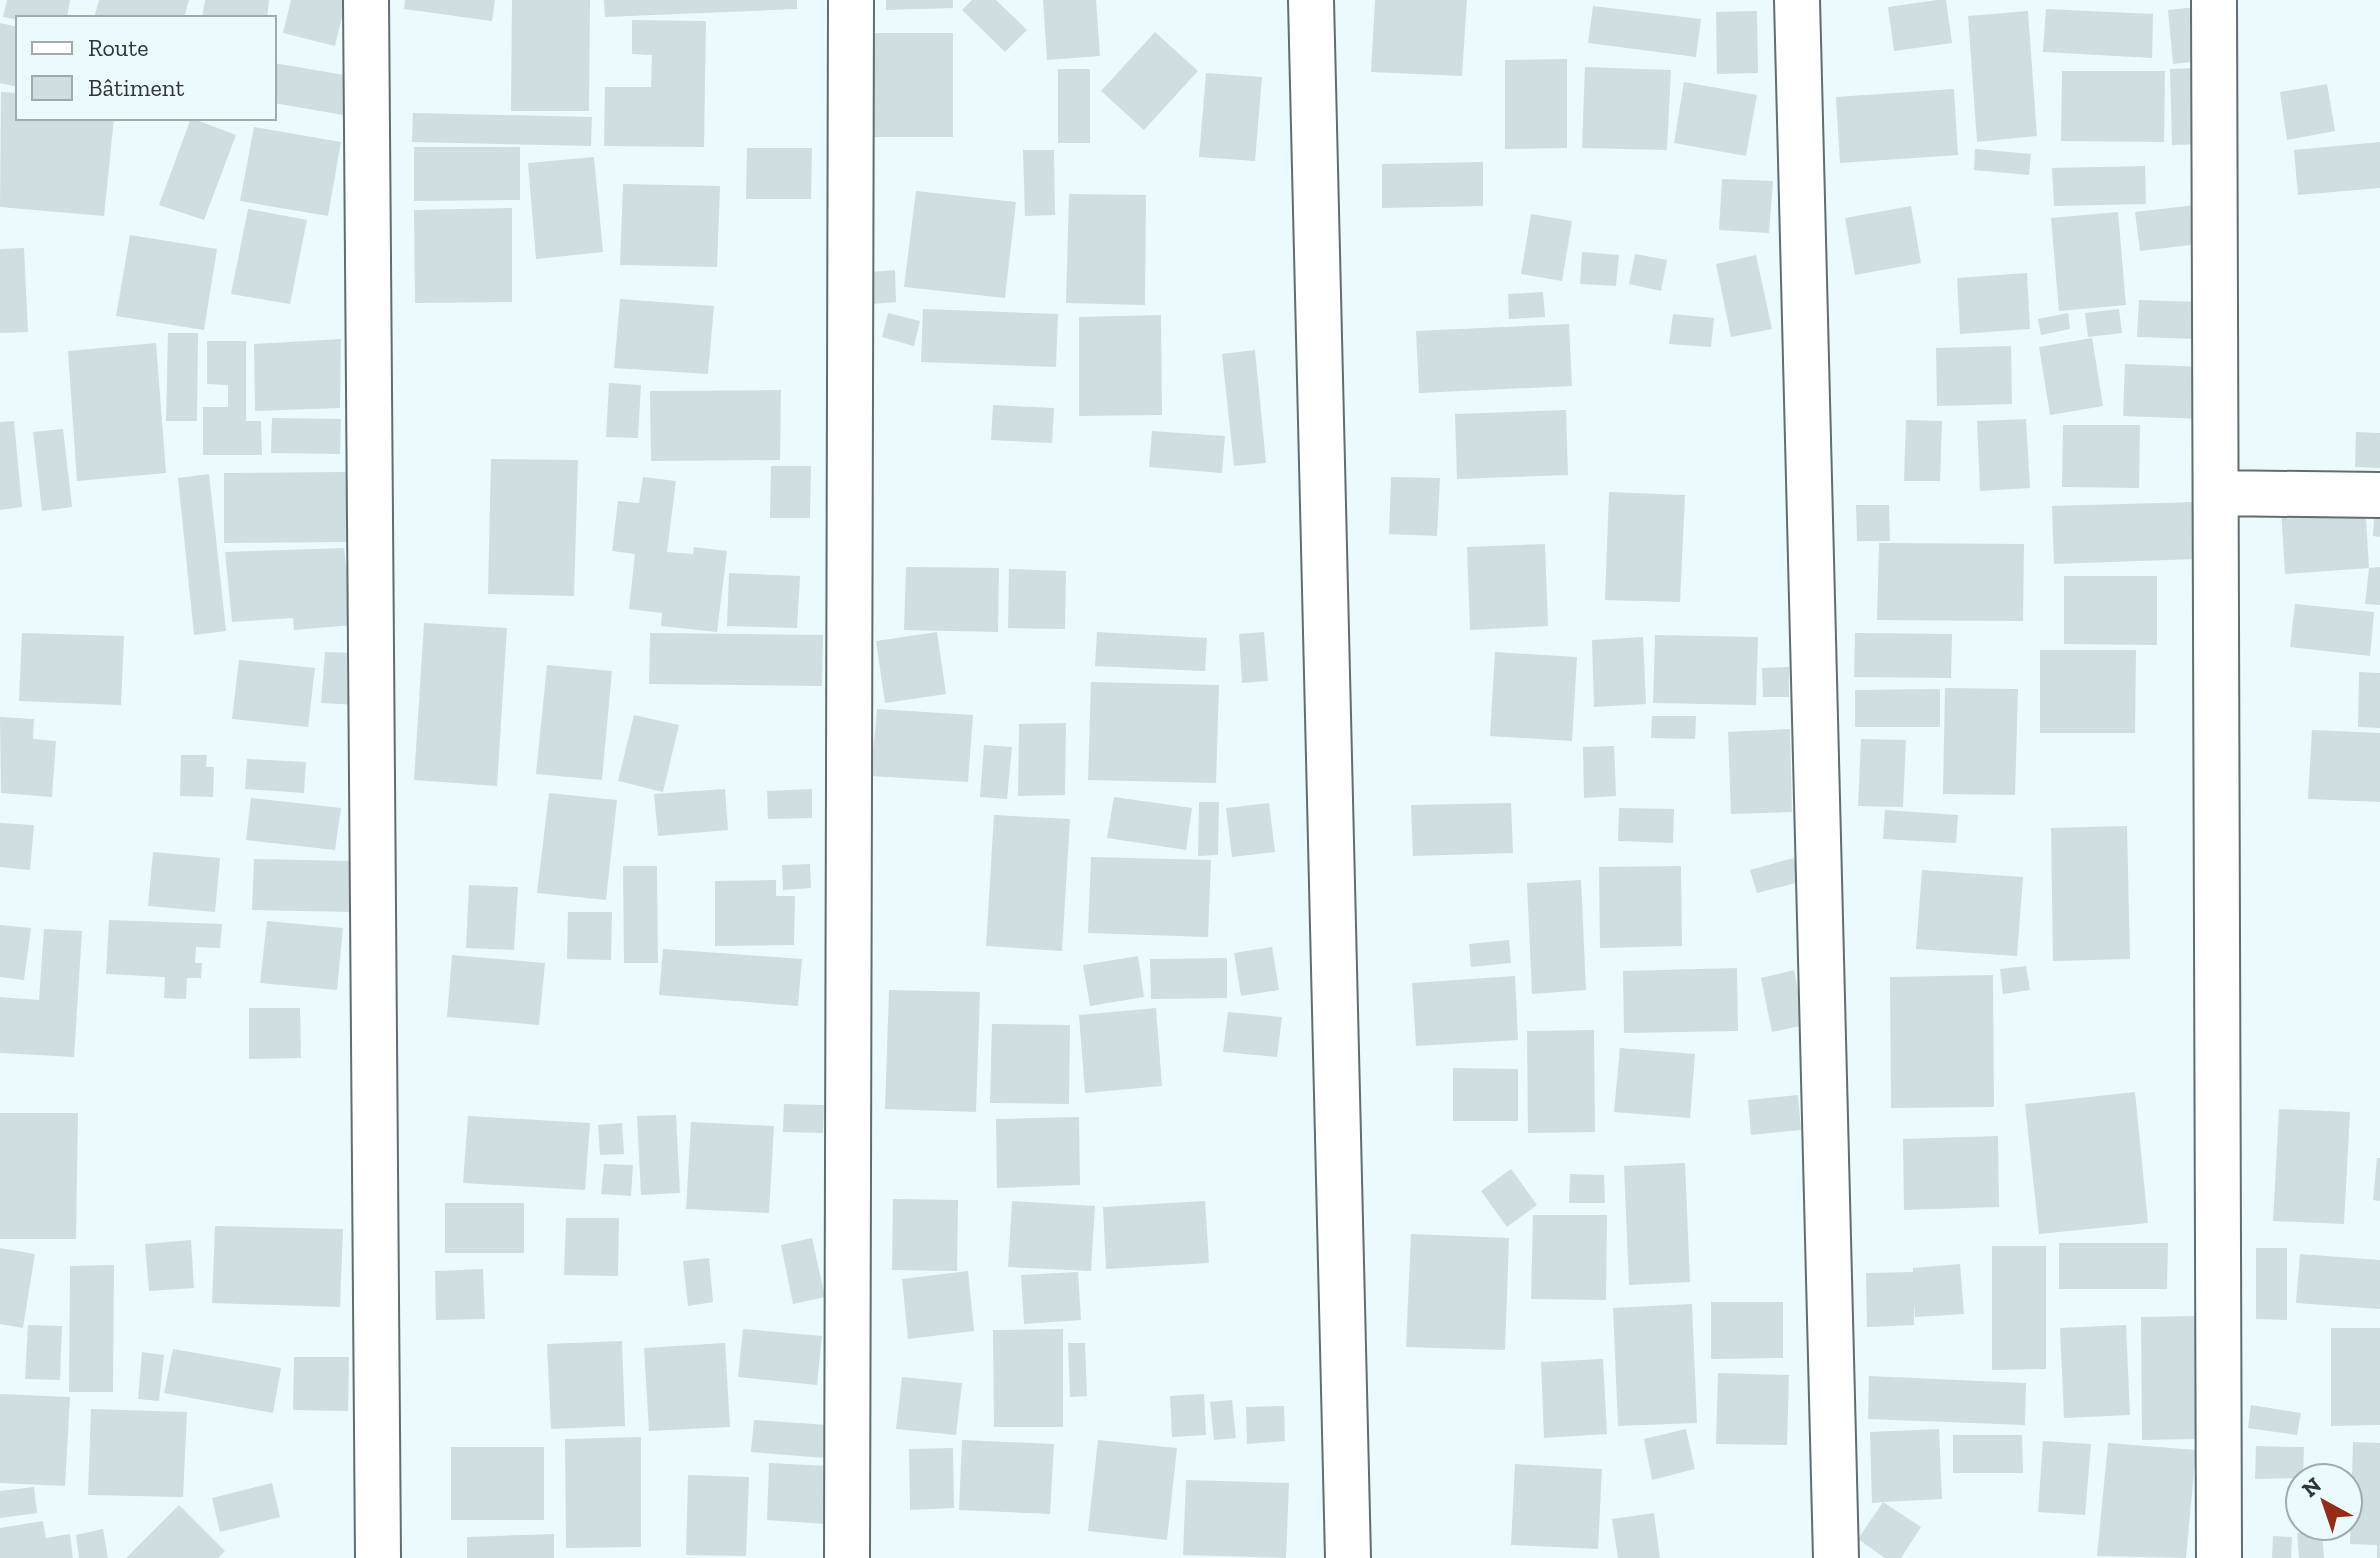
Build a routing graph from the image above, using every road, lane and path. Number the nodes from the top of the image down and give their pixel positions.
1 (366, 0) edge
2 (851, 0) edge
3 (1311, 0) edge
4 (1797, 0) edge
5 (2214, 0) edge
6 (2216, 493) junction
7 (2380, 495) edge
8 (378, 1558) edge
9 (847, 1558) edge
10 (1348, 1558) edge
11 (1836, 1558) edge
12 (2219, 1558) edge

1 - 8 street
2 - 9 street
3 - 10 street
4 - 11 street
5 - 6 street
6 - 7 street
6 - 12 street

